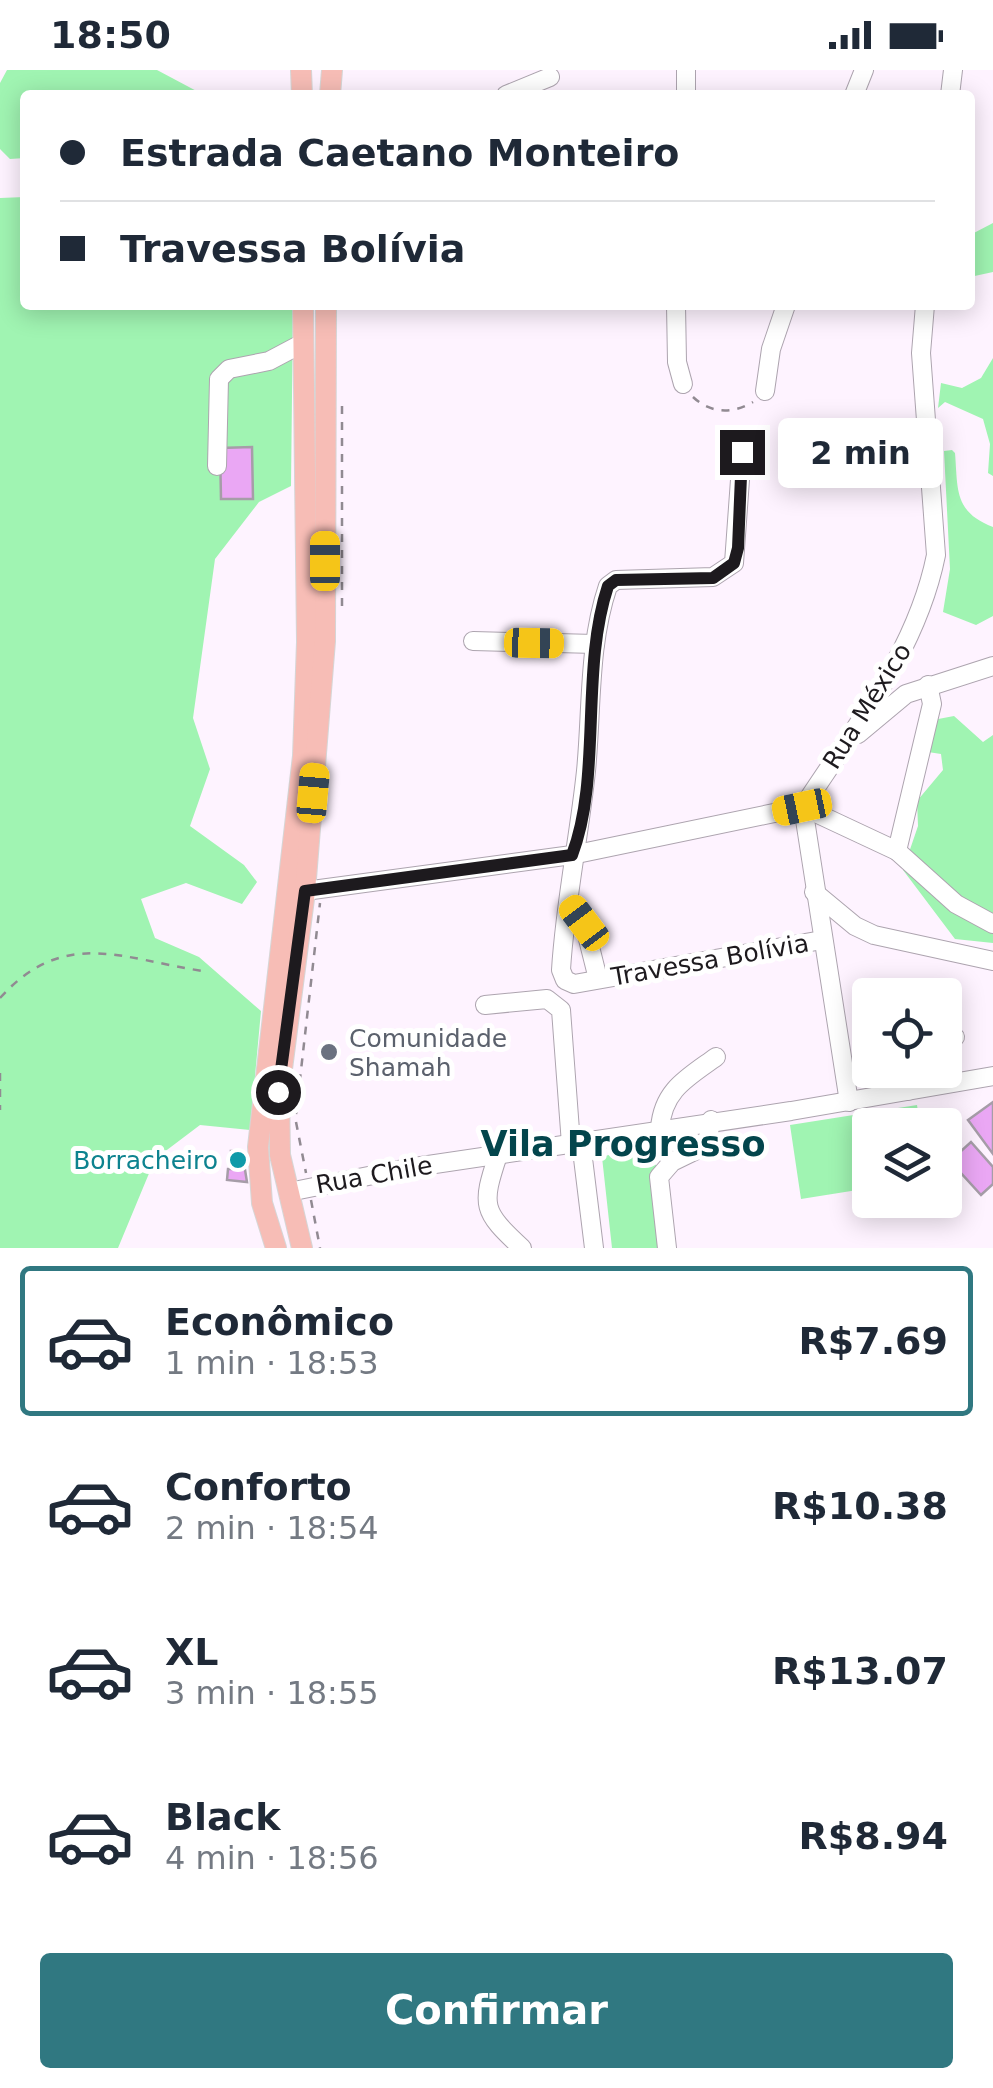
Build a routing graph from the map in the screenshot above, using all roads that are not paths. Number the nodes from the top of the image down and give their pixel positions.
1 (550, 77) dead end
2 (518, 90) edge
3 (303, 310) edge
4 (326, 310) edge
5 (676, 310) edge
6 (784, 310) edge
7 (924, 310) edge
8 (303, 343) junction
9 (684, 384) road end
10 (765, 392) road end
11 (742, 452) dead end
12 (217, 466) dead end
13 (473, 642) dead end
14 (595, 644) junction
15 (993, 666) edge
16 (928, 685) junction
17 (806, 808) junction
18 (896, 851) junction
19 (572, 855) junction
20 (305, 891) junction
21 (814, 892) junction
22 (571, 906) junction
23 (993, 924) edge
24 (856, 926) junction
25 (821, 933) junction
26 (993, 960) edge
27 (598, 980) junction
28 (485, 1004) dead end
29 (564, 1055) junction
30 (716, 1056) dead end
31 (544, 1061) dead end
32 (993, 1076) edge
33 (908, 1091) joint
34 (849, 1102) junction
35 (711, 1120) junction
36 (660, 1128) junction
37 (576, 1143) junction
38 (498, 1155) junction
39 (289, 1192) junction
40 (276, 1248) edge
41 (302, 1248) edge
42 (522, 1248) edge
43 (594, 1248) edge
44 (667, 1248) edge

1 - 2 street
3 - 8 main road
4 - 20 main road
5 - 9 street
6 - 10 street
7 - 17 street, Rua México
8 - 12 street
8 - 40 main road
11 - 14 street, Travessa Bolívia
13 - 14 street
14 - 19 street, Travessa Bolívia
15 - 16 street
16 - 17 street
16 - 18 street
17 - 18 street
17 - 19 street
17 - 21 street
18 - 23 street
19 - 20 street
19 - 22 street, Travessa Bolívia
20 - 39 main road
21 - 24 street, Travessa Bolívia
21 - 25 street
22 - 27 street, Travessa Bolívia
22 - 27 street, Travessa Bolívia
24 - 25 street, Travessa Bolívia
24 - 26 street, Travessa Bolívia
25 - 27 street, Travessa Bolívia
25 - 34 street
28 - 29 street
29 - 31 street
29 - 37 street
30 - 36 street
32 - 33 street, Rua Chile
33 - 34 street, Rua Chile
34 - 35 street, Rua Chile
35 - 36 street, Rua Chile
35 - 44 street
36 - 37 street, Rua Chile
37 - 38 street, Rua Chile
37 - 43 street
38 - 39 street, Rua Chile
38 - 42 street
39 - 41 main road

